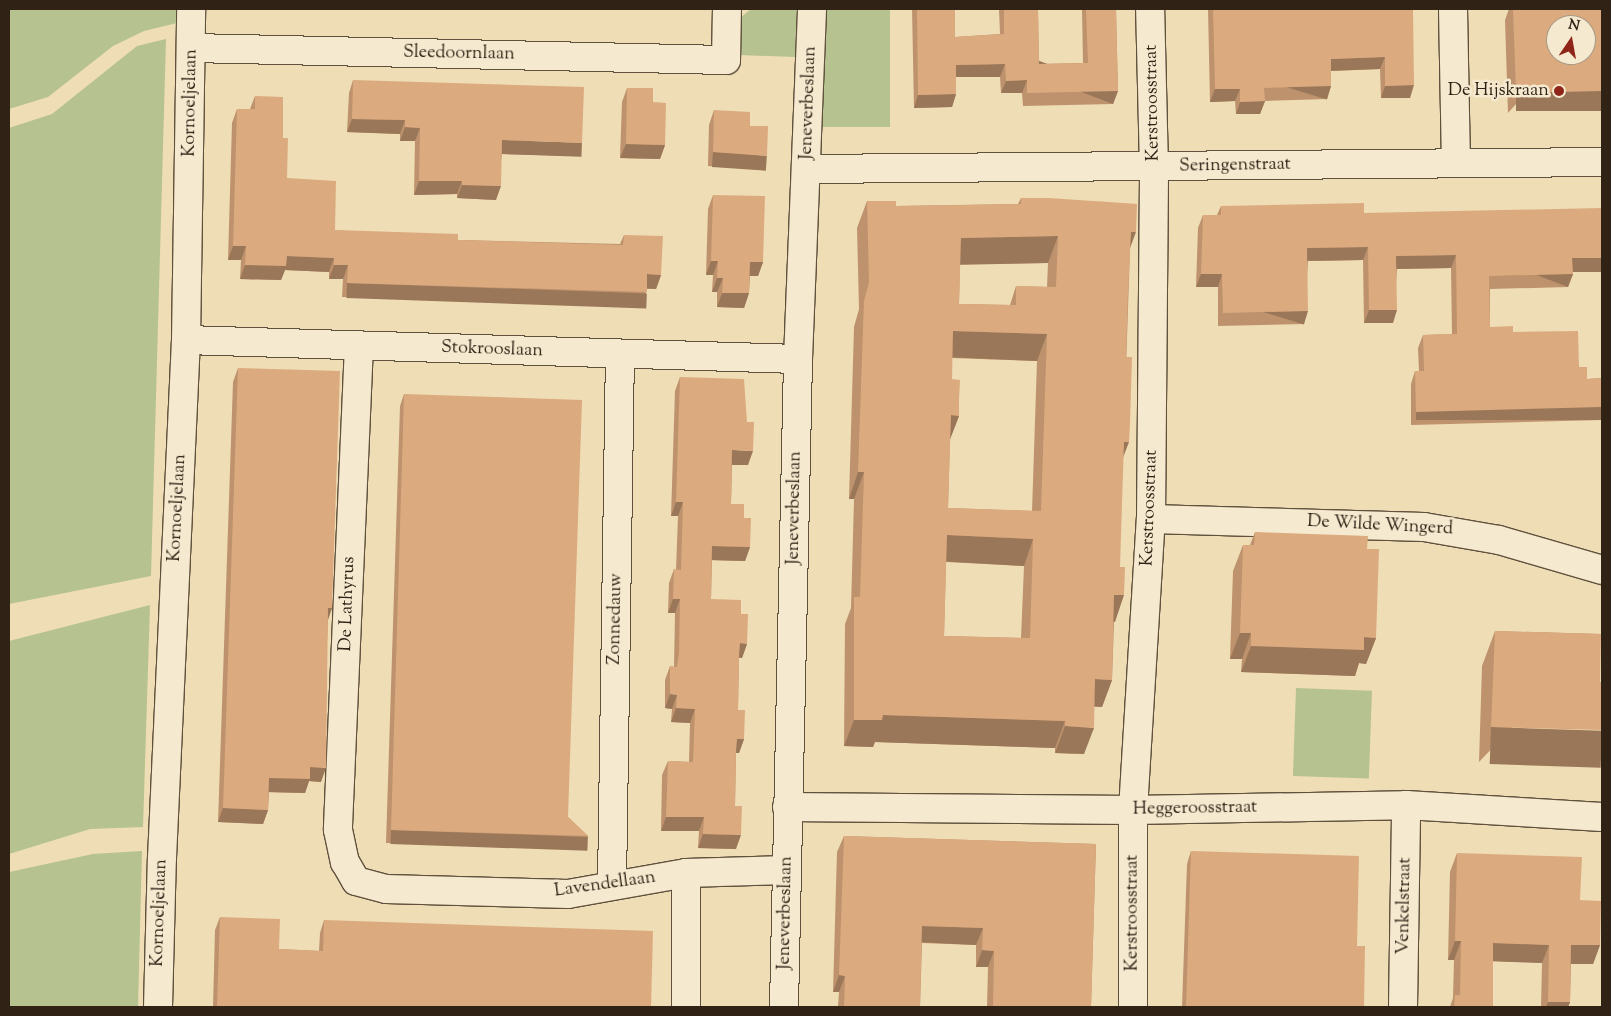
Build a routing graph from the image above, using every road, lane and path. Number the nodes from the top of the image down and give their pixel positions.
1 (191, 9) edge
2 (727, 9) edge
3 (812, 9) edge
4 (1150, 9) edge
5 (1453, 9) edge
6 (192, 48) junction
7 (1456, 162) junction
8 (1602, 162) edge
9 (1154, 168) junction
10 (807, 169) junction
11 (186, 340) junction
12 (359, 345) junction
13 (620, 354) junction
14 (798, 359) junction
15 (1151, 519) junction
16 (1602, 570) edge
17 (1406, 805) junction
18 (788, 807) junction
19 (1133, 810) junction
20 (1602, 817) edge
21 (344, 862) joint
22 (787, 870) junction
23 (686, 873) junction
24 (612, 884) junction
25 (158, 1007) edge
26 (686, 1007) edge
27 (784, 1007) edge
28 (1133, 1007) edge
29 (1402, 1007) edge

1 - 6 street, Kornoeljelaan
2 - 6 street, Sleedoornlaan
3 - 10 street, Jeneverbeslaan
4 - 9 street, Kerstroosstraat
5 - 7 street
6 - 11 street, Kornoeljelaan
7 - 8 street, Seringenstraat
7 - 9 street, Seringenstraat
9 - 10 street, Seringenstraat
9 - 15 street, Kerstroosstraat
10 - 14 street, Jeneverbeslaan
11 - 12 street, Stokrooslaan
11 - 25 street, Kornoeljelaan
12 - 13 street, Stokrooslaan
12 - 21 street, De Lathyrus
13 - 14 street, Stokrooslaan
13 - 24 street, Zonnedauw
14 - 18 street, Jeneverbeslaan
15 - 16 street, De Wilde Wingerd
15 - 19 street, Kerstroosstraat
17 - 19 street, Heggeroosstraat
17 - 20 street, Heggeroosstraat
17 - 29 street, Venkelstraat
18 - 19 street, Heggeroosstraat
18 - 22 street, Jeneverbeslaan
19 - 28 street, Kerstroosstraat
21 - 24 street, Lavendellaan
22 - 23 street, Lavendellaan
22 - 27 street, Jeneverbeslaan
23 - 24 street, Lavendellaan
23 - 26 street

